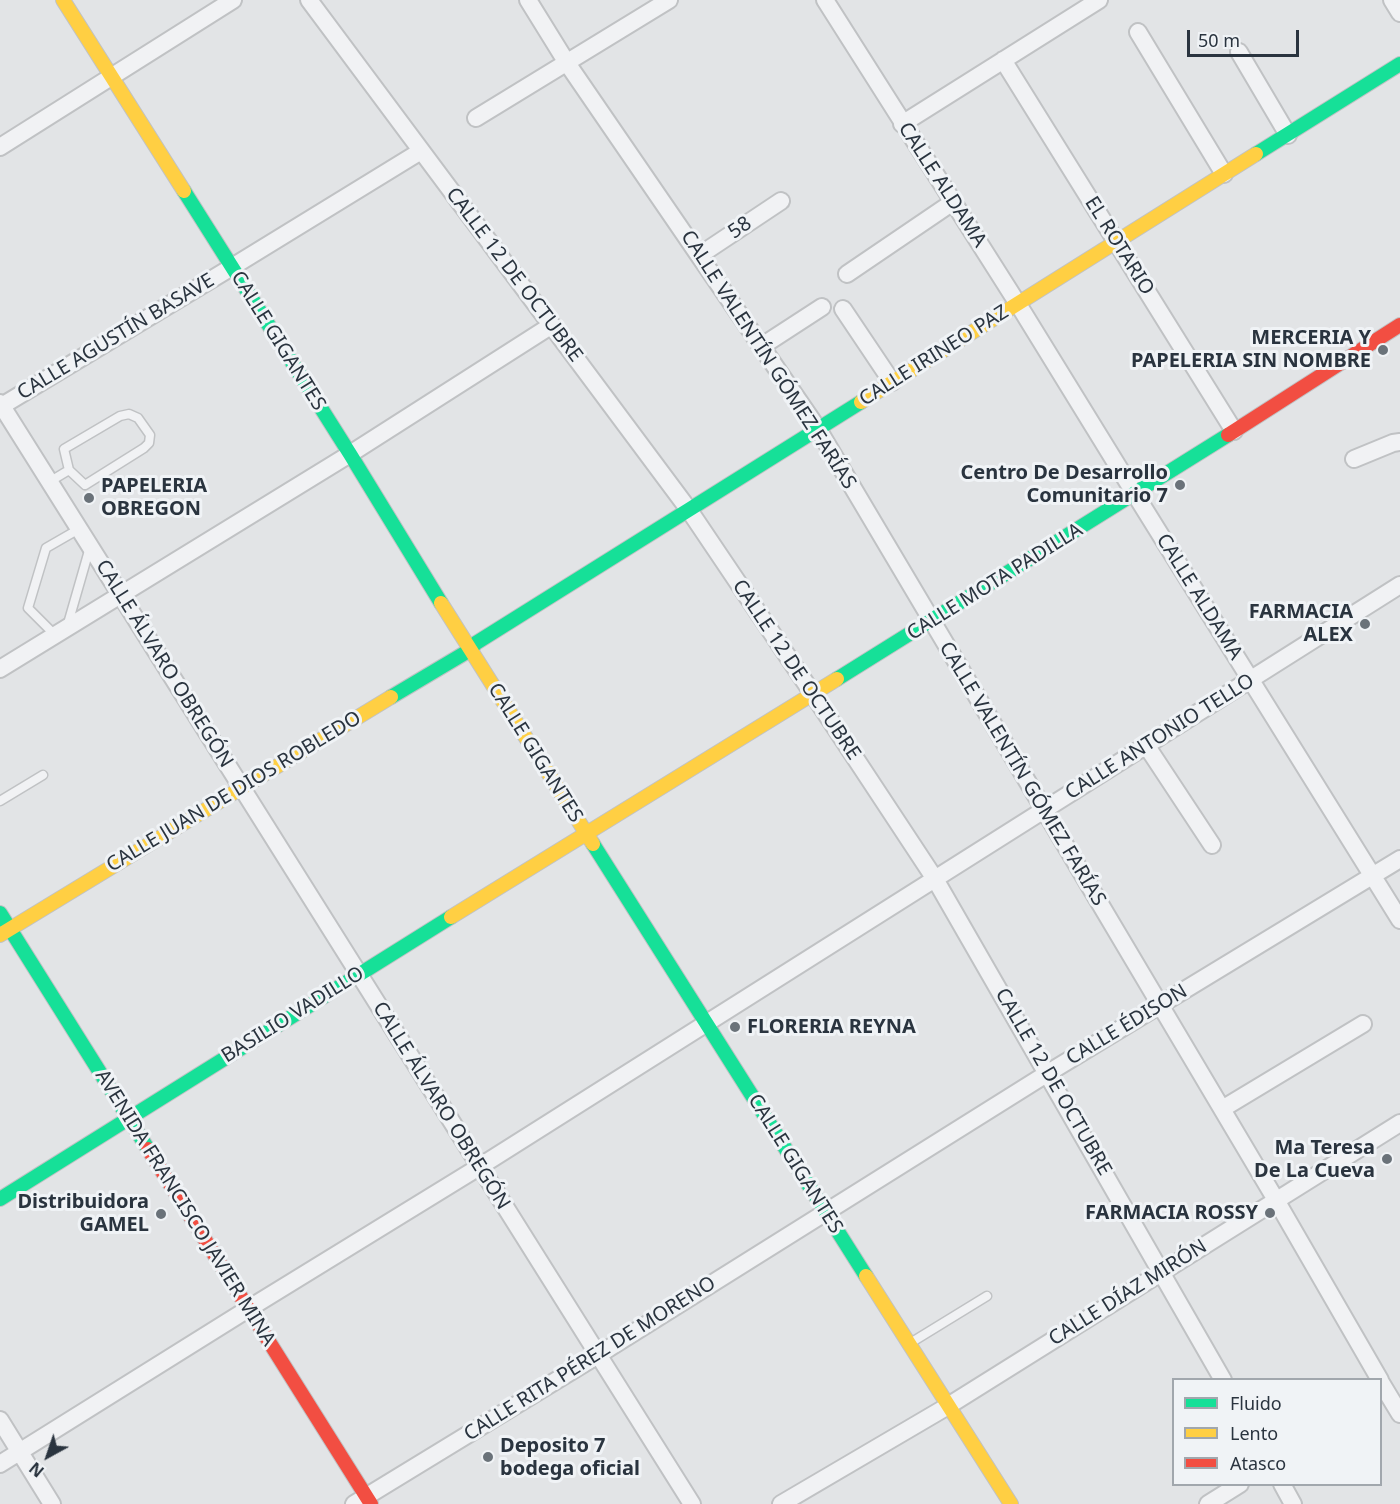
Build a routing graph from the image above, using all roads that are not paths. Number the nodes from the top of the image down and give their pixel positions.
1 (63, 0) edge
2 (233, 0) edge
3 (309, 0) edge
4 (528, 0) edge
5 (669, 0) edge
6 (825, 0) edge
7 (1099, 0) edge
8 (1392, 0) edge
9 (1400, 13) edge
10 (1138, 32) dead end
11 (1239, 52) dead end
12 (1003, 60) junction
13 (567, 63) junction
14 (1400, 64) edge
15 (111, 76) junction
16 (476, 118) dead end
17 (902, 124) junction
18 (1288, 135) junction
19 (0, 147) edge
20 (421, 151) junction
21 (1224, 174) junction
22 (781, 201) dead end
23 (953, 202) junction
24 (1116, 242) junction
25 (700, 255) junction
26 (232, 267) junction
27 (847, 274) dead end
28 (1018, 303) junction
29 (822, 307) dead end
30 (843, 309) dead end
31 (552, 325) junction
32 (1400, 325) edge
33 (762, 346) junction
34 (892, 382) junction
35 (0, 405) edge
36 (818, 429) junction
37 (1234, 431) junction
38 (1400, 442) edge
39 (350, 454) junction
40 (1354, 459) dead end
41 (69, 470) junction
42 (49, 482) junction
43 (1134, 494) junction
44 (689, 510) junction
45 (79, 529) junction
46 (90, 546) junction
47 (1400, 585) edge
48 (120, 594) junction
49 (931, 621) junction
50 (61, 631) junction
51 (470, 650) junction
52 (0, 669) edge
53 (1250, 680) junction
54 (813, 694) junction
55 (1146, 745) junction
56 (42, 775) dead end
57 (241, 787) junction
58 (0, 801) edge
59 (1043, 811) junction
60 (587, 835) junction
61 (1212, 845) dead end
62 (1400, 859) edge
63 (1373, 876) junction
64 (935, 879) junction
65 (0, 913) edge
66 (1400, 920) edge
67 (5, 932) edge
68 (358, 974) junction
69 (1160, 1005) junction
70 (706, 1024) junction
71 (1363, 1024) dead end
72 (1048, 1073) junction
73 (1222, 1109) junction
74 (129, 1119) junction
75 (1400, 1123) edge
76 (479, 1167) junction
77 (0, 1199) edge
78 (1276, 1200) junction
79 (826, 1212) junction
80 (1163, 1271) junction
81 (987, 1296) dead end
82 (248, 1308) junction
83 (909, 1344) junction
84 (598, 1355) junction
85 (1222, 1378) edge
86 (1381, 1378) edge
87 (1386, 1387) edge
88 (948, 1406) junction
89 (1400, 1414) edge
90 (0, 1420) edge
91 (20, 1452) junction
92 (0, 1464) edge
93 (1238, 1486) edge
94 (1283, 1486) edge
95 (364, 1501) edge
96 (52, 1504) edge
97 (692, 1504) edge
98 (781, 1504) edge
99 (1011, 1504) edge
100 (1208, 1504) edge
101 (1293, 1504) edge

1 - 15 street, CALLE GIGANTES
2 - 15 street
3 - 20 street, CALLE 12 DE OCTUBRE
4 - 13 street, CALLE VALENTÍN GÓMEZ FARÍAS
5 - 13 street
6 - 17 street, CALLE ALDAMA
7 - 12 street
8 - 9 street
10 - 21 street
11 - 18 street
12 - 17 street
12 - 24 street, EL ROTARIO
13 - 16 street
13 - 25 street, CALLE VALENTÍN GÓMEZ FARÍAS
14 - 18 street, CALLE IRINEO PAZ
15 - 19 street
15 - 26 street, CALLE GIGANTES
17 - 23 street, CALLE ALDAMA
18 - 21 street, CALLE IRINEO PAZ
20 - 26 street, CALLE AGUSTÍN BASAVE
20 - 31 street, CALLE 12 DE OCTUBRE
21 - 24 street, CALLE IRINEO PAZ
22 - 25 street, 58
23 - 27 street
23 - 28 street, CALLE ALDAMA
24 - 28 street, CALLE IRINEO PAZ
24 - 37 street, EL ROTARIO
25 - 33 street, CALLE VALENTÍN GÓMEZ FARÍAS
26 - 35 street, CALLE AGUSTÍN BASAVE
26 - 39 street, CALLE GIGANTES
28 - 34 street, CALLE IRINEO PAZ
28 - 43 street, CALLE ALDAMA
29 - 33 street
30 - 34 street
31 - 39 street
31 - 44 street, CALLE 12 DE OCTUBRE
32 - 37 street, CALLE MOTA PADILLA
33 - 36 street, CALLE VALENTÍN GÓMEZ FARÍAS
34 - 36 street, CALLE IRINEO PAZ
35 - 42 street, CALLE ÁLVARO OBREGÓN
36 - 44 street, CALLE IRINEO PAZ
36 - 49 street, CALLE VALENTÍN GÓMEZ FARÍAS
37 - 43 street, CALLE MOTA PADILLA
38 - 40 street
39 - 48 street
39 - 51 street, CALLE GIGANTES
41 - 41 lane
41 - 42 lane
42 - 45 street, CALLE ÁLVARO OBREGÓN
43 - 49 street, CALLE MOTA PADILLA
43 - 53 street, CALLE ALDAMA
44 - 51 street, CALLE IRINEO PAZ
44 - 54 street, CALLE 12 DE OCTUBRE
45 - 46 street, CALLE ÁLVARO OBREGÓN
45 - 50 lane
46 - 48 street, CALLE ÁLVARO OBREGÓN
46 - 50 lane
47 - 53 street, CALLE ANTONIO TELLO
48 - 50 street
48 - 57 street, CALLE ÁLVARO OBREGÓN
49 - 54 street, CALLE MOTA PADILLA
49 - 59 street, CALLE VALENTÍN GÓMEZ FARÍAS
50 - 52 street
51 - 57 street, CALLE JUAN DE DIOS ROBLEDO
51 - 60 street, CALLE GIGANTES
53 - 55 street, CALLE ANTONIO TELLO
53 - 63 street, CALLE ALDAMA
54 - 60 street, CALLE MOTA PADILLA
54 - 64 street, CALLE 12 DE OCTUBRE
55 - 59 street, CALLE ANTONIO TELLO
55 - 61 street
56 - 58 lane
57 - 67 street, CALLE JUAN DE DIOS ROBLEDO
57 - 68 street, CALLE ÁLVARO OBREGÓN
59 - 64 street, CALLE ANTONIO TELLO
59 - 69 street, CALLE VALENTÍN GÓMEZ FARÍAS
60 - 68 street, BASILIO VADILLO
60 - 70 street, CALLE GIGANTES
62 - 63 street, CALLE ÉDISON
63 - 66 street, CALLE ALDAMA
63 - 69 street, CALLE ÉDISON
64 - 70 street, CALLE ANTONIO TELLO
64 - 72 street, CALLE 12 DE OCTUBRE
65 - 67 street, AVENIDA FRANCISCO JAVIER MINA
67 - 74 street, AVENIDA FRANCISCO JAVIER MINA
68 - 74 street, BASILIO VADILLO
68 - 76 street, CALLE ÁLVARO OBREGÓN
69 - 72 street, CALLE ÉDISON
69 - 73 street, CALLE VALENTÍN GÓMEZ FARÍAS
70 - 76 street, CALLE ANTONIO TELLO
70 - 79 street, CALLE GIGANTES
71 - 73 street
72 - 79 street, CALLE ÉDISON
72 - 80 street, CALLE 12 DE OCTUBRE
73 - 78 street, CALLE VALENTÍN GÓMEZ FARÍAS
74 - 77 street, BASILIO VADILLO
74 - 82 street, AVENIDA FRANCISCO JAVIER MINA
75 - 78 street, CALLE DÍAZ MIRÓN
76 - 82 street, CALLE ANTONIO TELLO
76 - 84 street, CALLE ÁLVARO OBREGÓN
78 - 80 street, CALLE DÍAZ MIRÓN
78 - 86 street, CALLE VALENTÍN GÓMEZ FARÍAS
79 - 83 street, CALLE GIGANTES
79 - 84 street, CALLE RITA PÉREZ DE MORENO
80 - 85 street, CALLE 12 DE OCTUBRE
80 - 88 street, CALLE DÍAZ MIRÓN
81 - 83 lane
82 - 91 street, CALLE ANTONIO TELLO
82 - 95 street, AVENIDA FRANCISCO JAVIER MINA
83 - 88 street, CALLE GIGANTES
84 - 95 street, CALLE RITA PÉREZ DE MORENO
84 - 97 street, CALLE ÁLVARO OBREGÓN
87 - 89 street, CALLE VALENTÍN GÓMEZ FARÍAS
88 - 98 street, CALLE DÍAZ MIRÓN
88 - 99 street, CALLE GIGANTES
90 - 91 street
91 - 92 street, CALLE ANTONIO TELLO
91 - 96 street
93 - 100 street
94 - 101 street

